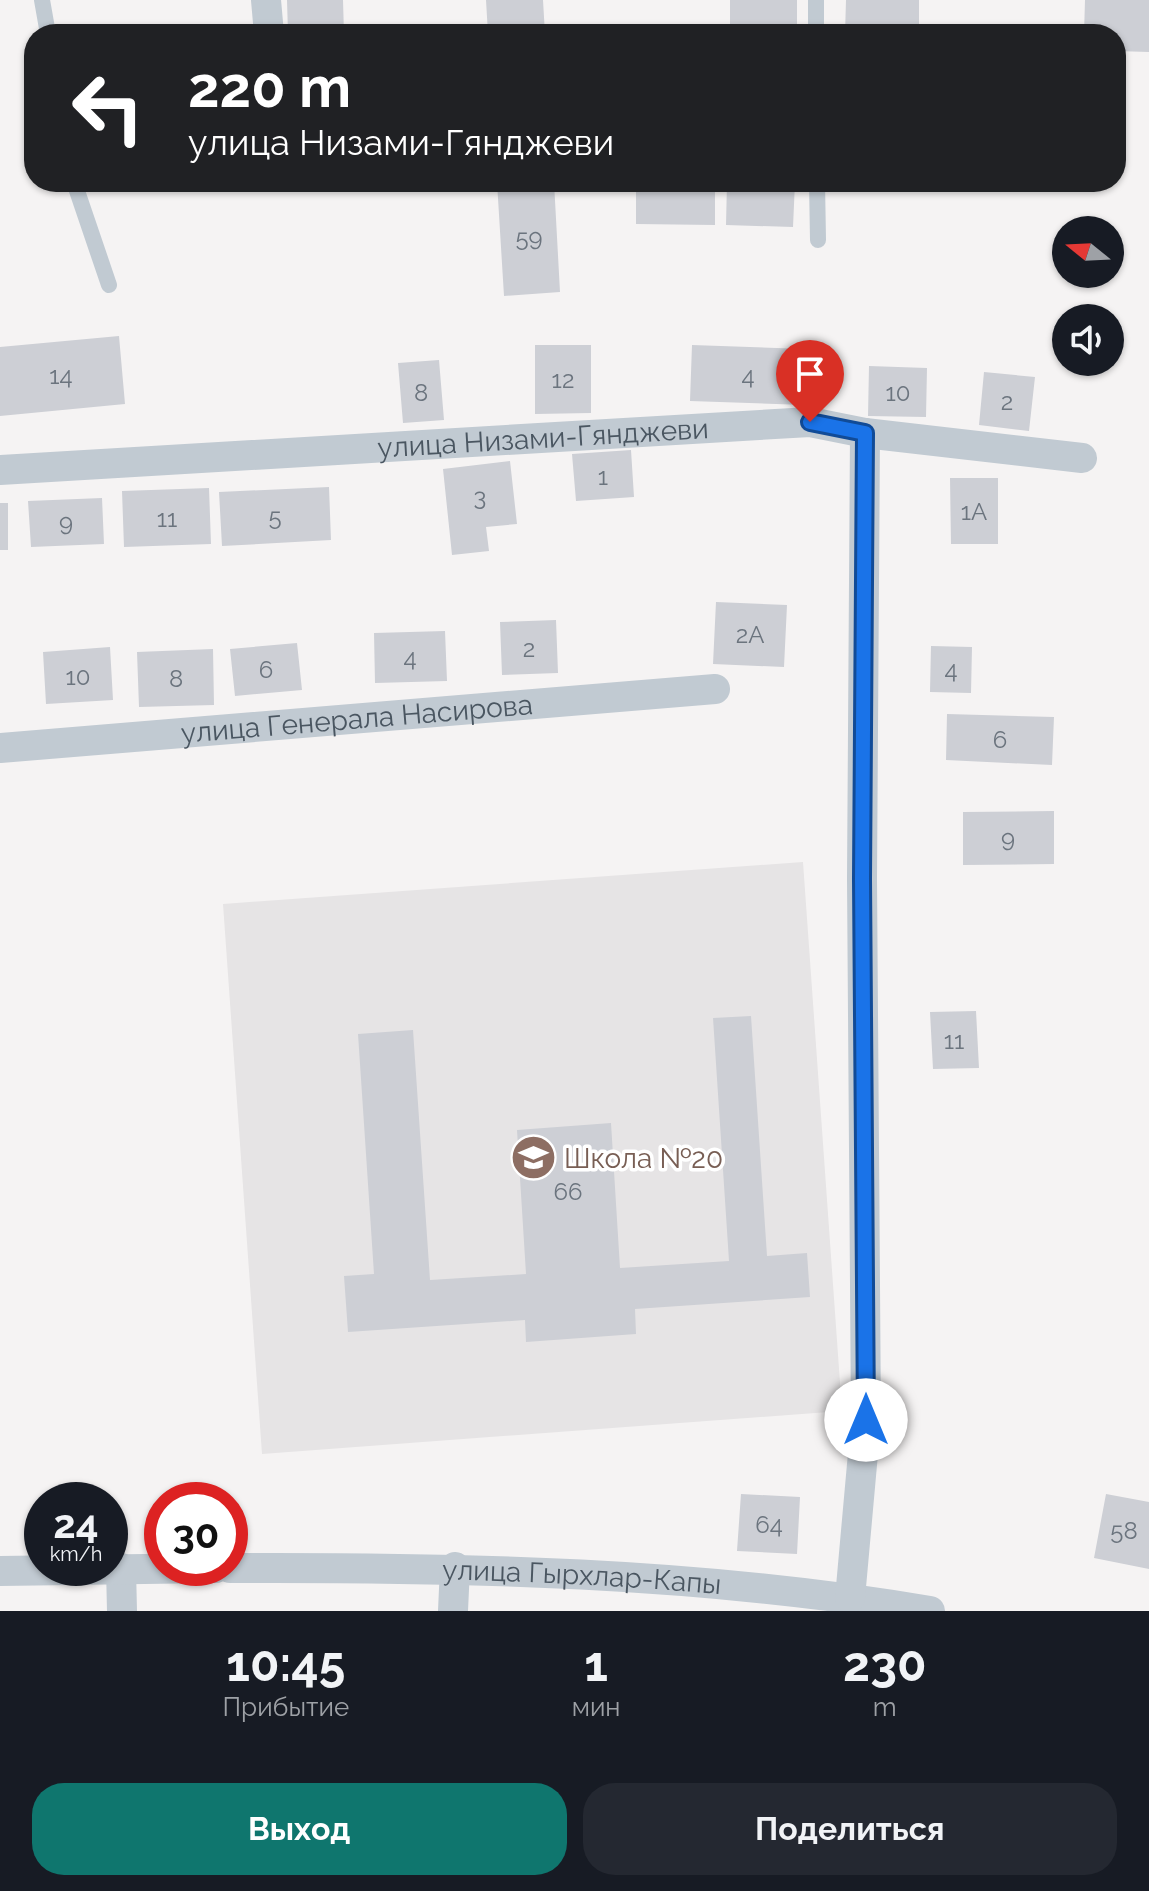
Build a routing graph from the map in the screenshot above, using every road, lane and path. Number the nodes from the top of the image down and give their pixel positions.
1 (42, 0) edge
2 (266, 0) edge
3 (816, 0) edge
4 (46, 24) edge
5 (268, 24) edge
6 (816, 24) edge
7 (77, 192) edge
8 (817, 192) edge
9 (818, 240) dead end
10 (109, 285) dead end
11 (865, 433) junction
12 (1082, 458) dead end
13 (0, 470) edge
14 (715, 689) dead end
15 (0, 748) edge
16 (455, 1567) junction
17 (248, 1568) edge
18 (24, 1570) edge
19 (0, 1571) edge
20 (121, 1586) edge
21 (708, 1597) edge
22 (850, 1598) junction
23 (122, 1611) edge
24 (453, 1611) edge
25 (930, 1611) edge

1 - 4 lane
2 - 5 street
3 - 6 lane
7 - 10 lane
8 - 9 lane
11 - 12 street, улица Низами-Гянджеви
11 - 13 street, улица Низами-Гянджеви
11 - 22 street
14 - 15 street, улица Генерала Насирова
16 - 17 street, улица Гырхлар-Капы
16 - 21 street, улица Гырхлар-Капы
16 - 24 street
18 - 19 street
20 - 23 street
21 - 22 street, улица Гырхлар-Капы
22 - 25 street, улица Гырхлар-Капы

